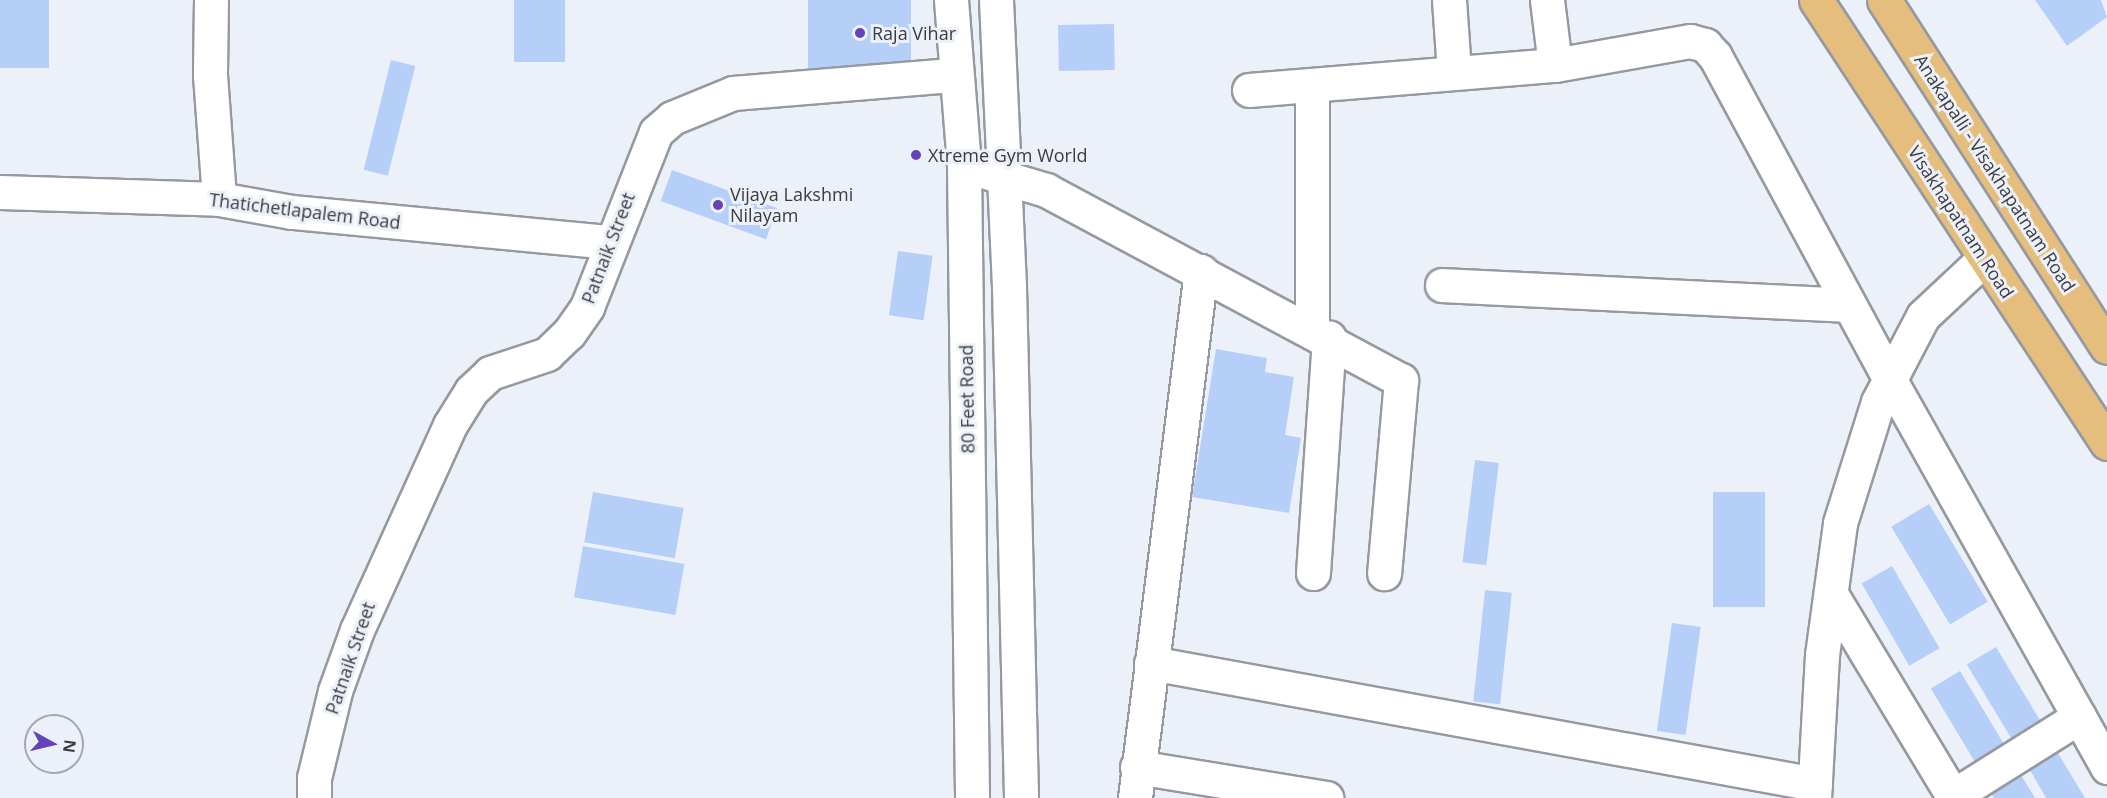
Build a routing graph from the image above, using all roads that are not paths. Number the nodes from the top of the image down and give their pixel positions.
1 (211, 0) edge
2 (951, 0) edge
3 (996, 0) edge
4 (1449, 0) edge
5 (1547, 0) edge
6 (1816, 0) edge
7 (1884, 0) edge
8 (994, 36) junction
9 (953, 37) junction
10 (1555, 65) junction
11 (1454, 71) junction
12 (954, 75) junction
13 (1312, 87) junction
14 (1249, 90) dead end
15 (1000, 111) junction
16 (958, 115) junction
17 (964, 167) junction
18 (1005, 176) junction
19 (0, 192) edge
20 (219, 199) junction
21 (610, 242) junction
22 (1984, 259) junction
23 (1201, 271) junction
24 (1442, 285) dead end
25 (1849, 305) junction
26 (1320, 334) junction
27 (2107, 347) edge
28 (1890, 380) junction
29 (2107, 443) edge
30 (1313, 573) dead end
31 (1384, 573) dead end
32 (1831, 594) junction
33 (1151, 663) junction
34 (2079, 717) junction
35 (2107, 767) edge
36 (1136, 783) edge
37 (1814, 791) edge
38 (1954, 797) edge
39 (314, 798) edge
40 (972, 798) edge
41 (1021, 798) edge
42 (1326, 798) edge

1 - 20 street
2 - 9 street, 80 Feet Road
3 - 8 street
4 - 11 street
5 - 10 street
6 - 22 main road, Visakhapatnam Road
7 - 27 main road, Anakapalli - Visakhapatnam Road
8 - 9 street
8 - 15 street
9 - 12 street, 80 Feet Road
10 - 11 street
10 - 25 street
11 - 13 street
12 - 16 street, 80 Feet Road
12 - 21 street, Patnaik Street
13 - 14 street
13 - 26 street
15 - 16 street
15 - 18 street
16 - 17 street, 80 Feet Road
17 - 18 street
17 - 40 street, 80 Feet Road
18 - 23 street
18 - 41 street
19 - 20 street, Thatichetlapalem Road
20 - 21 street, Thatichetlapalem Road
21 - 39 street, Patnaik Street
22 - 28 street
22 - 29 main road, Visakhapatnam Road
23 - 26 street
23 - 33 street
24 - 25 street
25 - 28 street
26 - 30 street
26 - 31 street
28 - 32 street
28 - 34 street
32 - 37 street
32 - 38 street
33 - 36 street
33 - 37 street
34 - 35 street
34 - 38 street
36 - 42 street

